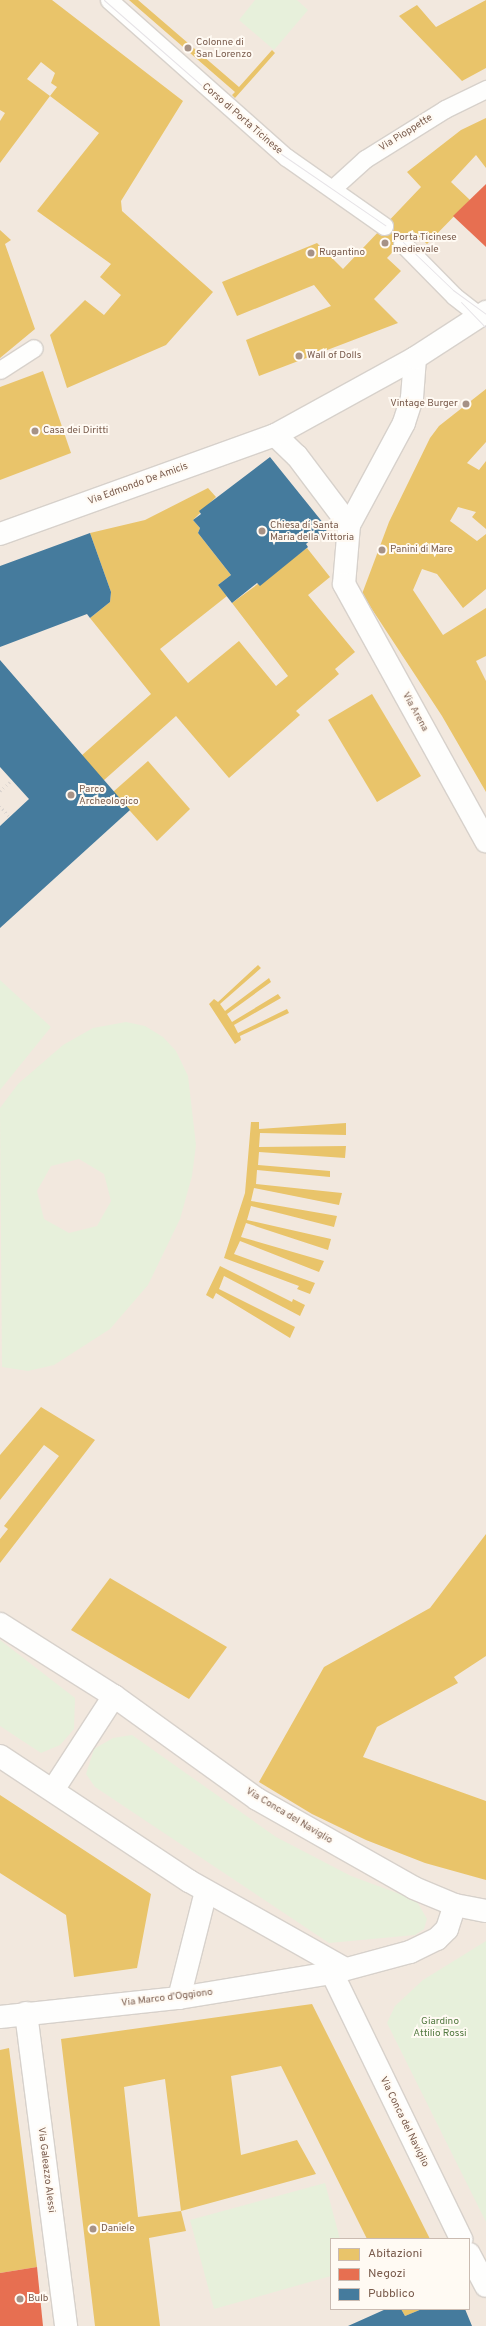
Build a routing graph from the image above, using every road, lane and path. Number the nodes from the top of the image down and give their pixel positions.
1 (109, 0) edge
2 (486, 89) edge
3 (333, 188) junction
4 (384, 226) dead end
5 (402, 243) dead end
6 (484, 316) edge
7 (34, 348) dead end
8 (415, 358) junction
9 (0, 370) edge
10 (275, 435) junction
11 (349, 525) junction
12 (0, 534) edge
13 (12, 780) dead end
14 (0, 791) edge
15 (0, 806) edge
16 (10, 817) dead end
17 (486, 841) edge
18 (0, 1624) edge
19 (114, 1696) junction
20 (0, 1756) edge
21 (53, 1790) junction
22 (206, 1891) junction
23 (455, 1905) junction
24 (486, 1911) edge
25 (339, 1971) junction
26 (179, 1998) junction
27 (26, 2014) junction
28 (0, 2017) edge
29 (461, 2238) edge
30 (470, 2256) edge
31 (486, 2286) edge
32 (66, 2326) edge

1 - 3 lane, Corso di Porta Ticinese
2 - 3 lane, Via Pioppette
3 - 4 lane, Corso di Porta Ticinese
5 - 6 lane
6 - 8 street, Via Edmondo De Amicis
7 - 9 lane
8 - 10 street, Via Edmondo De Amicis
8 - 11 street
10 - 11 street
10 - 12 street, Via Edmondo De Amicis
11 - 17 street, Via Arena
13 - 14 path
15 - 16 path
18 - 19 street, Via Conca del Naviglio
19 - 21 street
19 - 23 street, Via Conca del Naviglio
20 - 21 street
21 - 22 street
22 - 25 street
22 - 26 street
23 - 24 street, Via Conca del Naviglio
23 - 25 street
25 - 26 street, Via Marco d'Oggiono
25 - 29 street, Via Conca del Naviglio
26 - 27 street, Via Marco d'Oggiono
27 - 28 street, Via Marco d'Oggiono
27 - 32 street, Via Galeazzo Alessi
30 - 31 street

